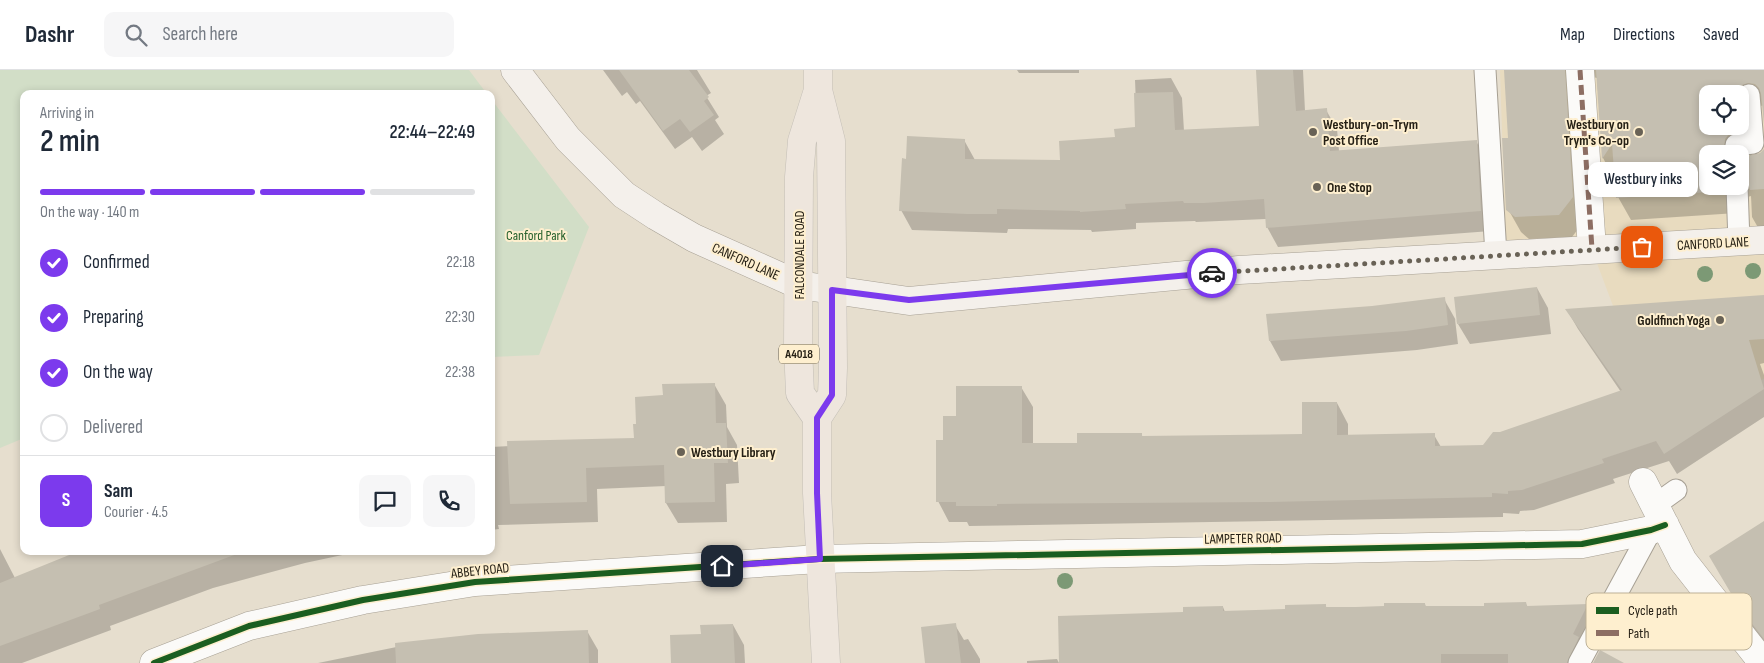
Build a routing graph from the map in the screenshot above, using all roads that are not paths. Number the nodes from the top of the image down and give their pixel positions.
1 (514, 70) edge
2 (1484, 70) edge
3 (1580, 70) edge
4 (818, 80) edge
5 (1749, 104) edge
6 (1736, 145) edge
7 (1739, 195) edge
8 (1751, 241) edge
9 (1592, 250) junction
10 (1496, 255) junction
11 (799, 285) junction
12 (832, 290) junction
13 (817, 418) junction
14 (1643, 482) dead end
15 (1662, 513) junction
16 (820, 559) junction
17 (1618, 593) edge
18 (1708, 593) edge
19 (1752, 649) edge
20 (1586, 650) edge
21 (154, 663) edge
22 (826, 663) edge
23 (1579, 663) edge
24 (1763, 663) edge

1 - 11 street, CANFORD LANE
2 - 10 lane
3 - 9 street
4 - 11 main road, FALCONDALE ROAD / A4018
4 - 12 main road, FALCONDALE ROAD / A4018
5 - 6 lane
7 - 8 lane
8 - 9 street, CANFORD LANE
9 - 10 street, CANFORD LANE
10 - 12 street, CANFORD LANE
11 - 12 street, CANFORD LANE
11 - 13 main road, FALCONDALE ROAD / A4018
12 - 13 main road, FALCONDALE ROAD / A4018
13 - 16 main road
14 - 15 street
15 - 16 street, LAMPETER ROAD
15 - 17 lane
15 - 18 street
16 - 21 street, ABBEY ROAD
16 - 22 main road
19 - 24 street
20 - 23 lane

